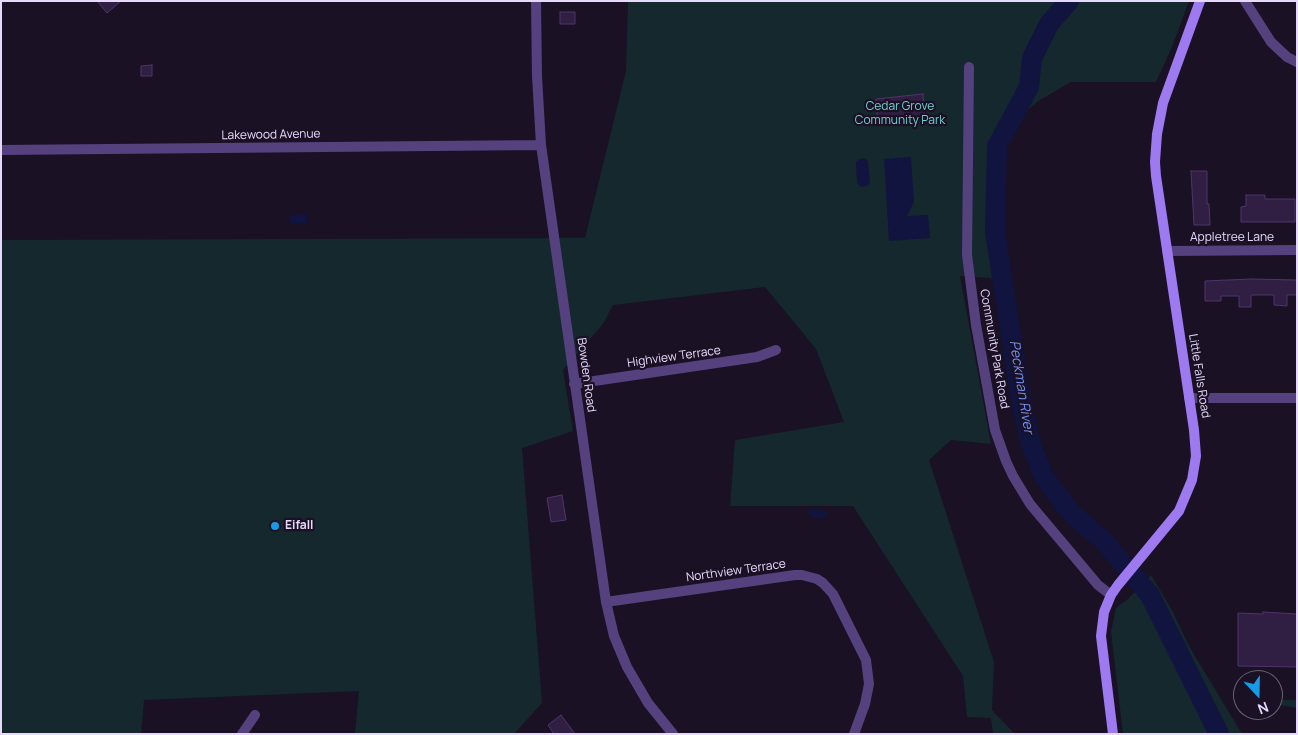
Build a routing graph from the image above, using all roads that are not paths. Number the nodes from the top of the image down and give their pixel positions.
1 (536, 1) edge
2 (1200, 1) edge
3 (1245, 1) edge
4 (1297, 62) edge
5 (969, 67) dead end
6 (541, 145) junction
7 (1, 150) edge
8 (1297, 250) edge
9 (1167, 251) junction
10 (776, 350) dead end
11 (574, 384) junction
12 (1190, 398) junction
13 (1297, 398) edge
14 (1111, 595) junction
15 (606, 602) junction
16 (255, 715) dead end
17 (242, 734) edge
18 (673, 734) edge
19 (854, 734) edge
20 (1113, 734) edge

1 - 6 street, Bowden Road
2 - 9 street, Little Falls Road
3 - 4 street
5 - 14 street, Community Park Road
6 - 7 street, Lakewood Avenue
6 - 11 street, Bowden Road
8 - 9 street, Appletree Lane
9 - 12 street, Little Falls Road
10 - 11 street, Highview Terrace
11 - 15 street, Bowden Road
12 - 13 street
12 - 14 street, Little Falls Road
14 - 20 street, Little Falls Road
15 - 18 street, Bowden Road
15 - 19 street, Northview Terrace
16 - 17 street

